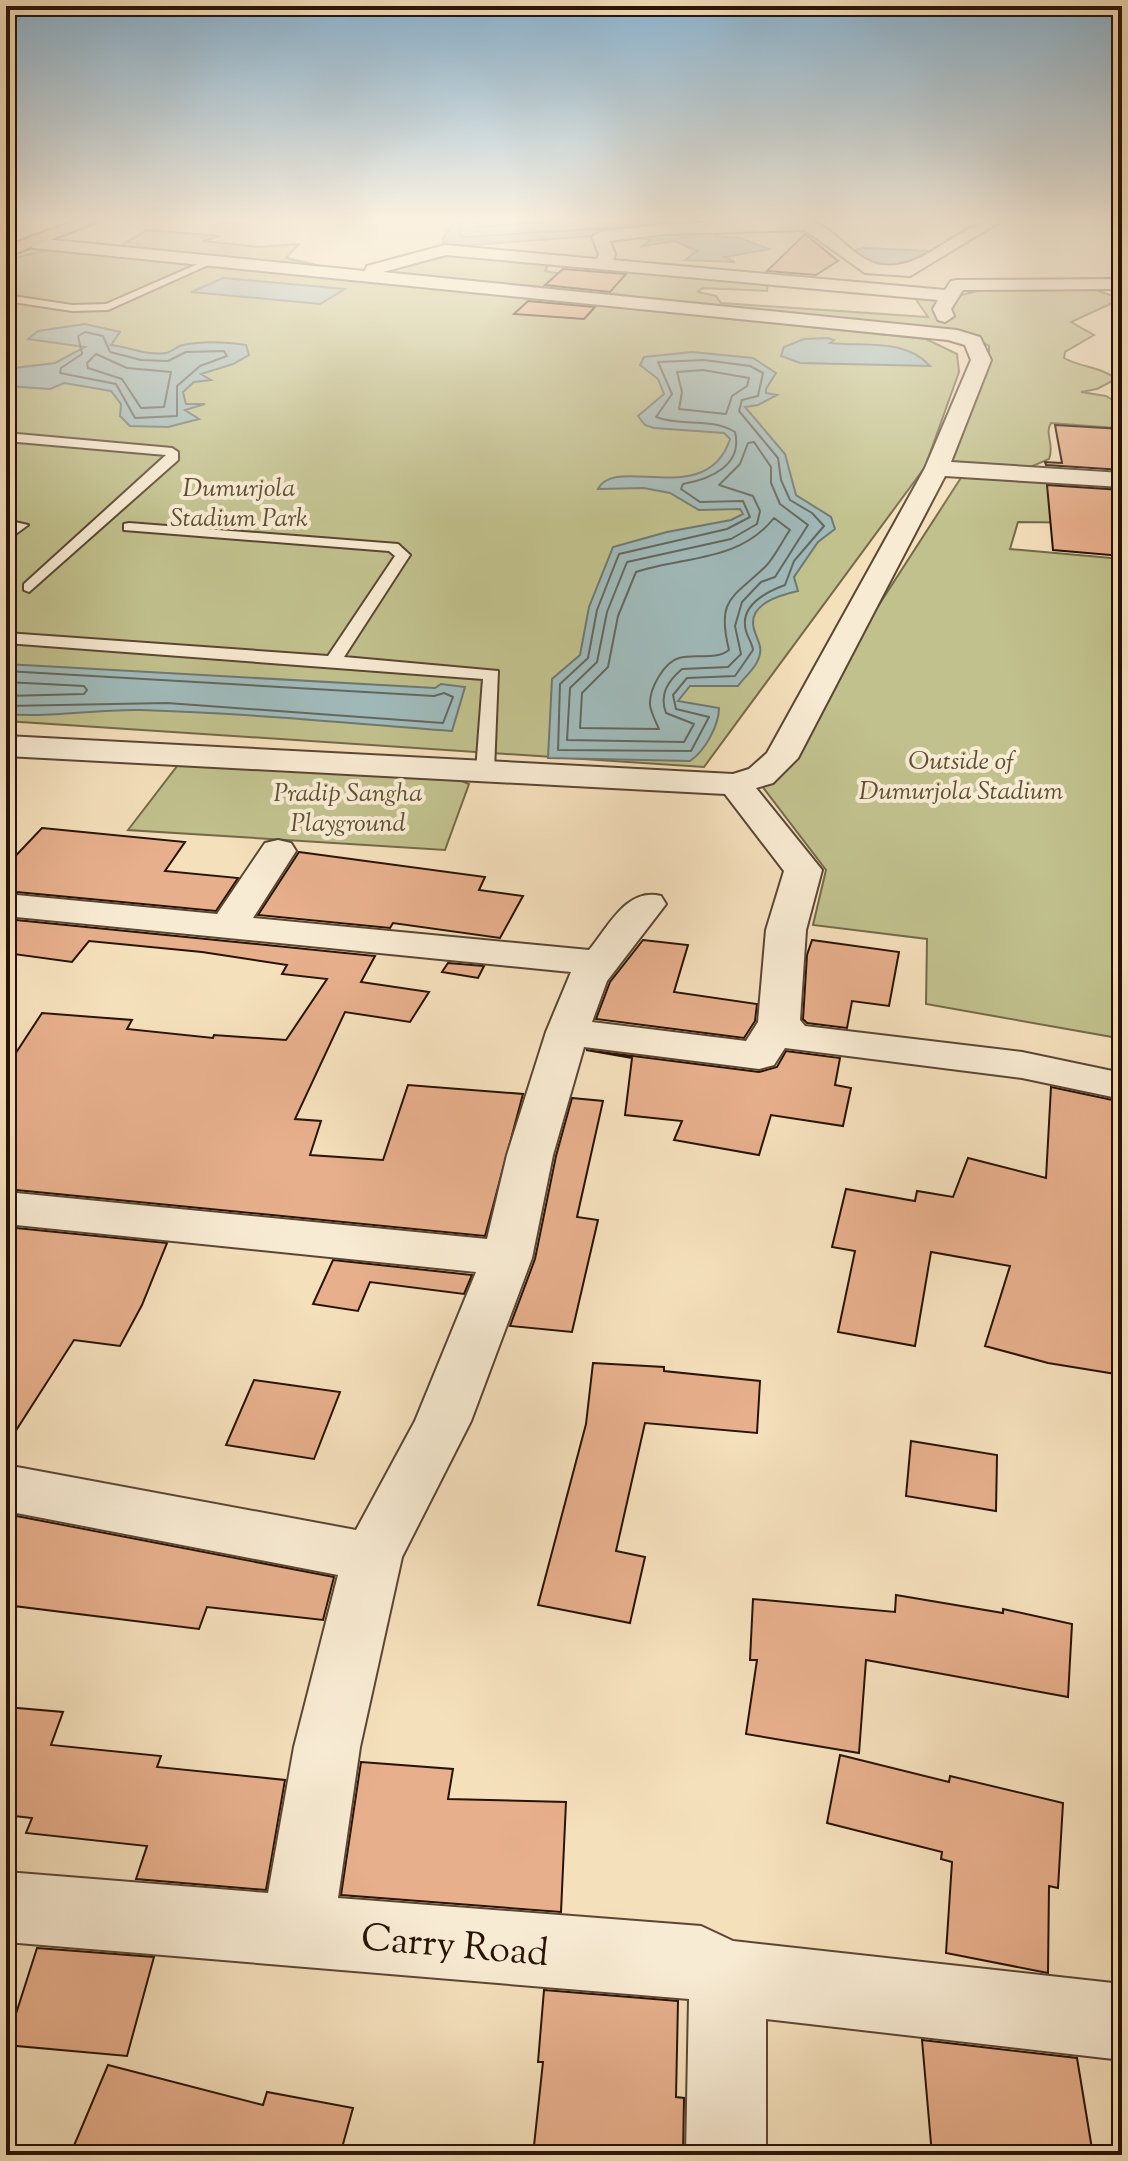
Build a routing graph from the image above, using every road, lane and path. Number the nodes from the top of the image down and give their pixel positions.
1 (811, 321) edge
2 (946, 321) edge
3 (950, 334) junction
4 (6, 437) edge
5 (937, 468) junction
6 (1122, 480) edge
7 (6, 524) edge
8 (129, 527) dead end
9 (6, 537) edge
10 (29, 587) dead end
11 (6, 638) edge
12 (333, 661) junction
13 (6, 746) edge
14 (485, 771) junction
15 (735, 784) junction
16 (278, 851) dead end
17 (647, 904) dead end
18 (6, 905) edge
19 (228, 927) junction
20 (597, 963) junction
21 (779, 1022) junction
22 (567, 1032) junction
23 (1122, 1086) edge
24 (6, 1208) edge
25 (507, 1258) junction
26 (6, 1488) edge
27 (372, 1557) junction
28 (6, 1907) edge
29 (297, 1931) junction
30 (722, 1977) junction
31 (1122, 2022) edge
32 (726, 2155) edge

1 - 3 street
2 - 3 street
3 - 5 street
4 - 10 lane
5 - 6 street
5 - 15 street
7 - 9 lane
8 - 12 lane
11 - 12 lane
12 - 14 lane
13 - 14 street
14 - 15 street
15 - 21 street
16 - 19 street
17 - 20 street
18 - 19 street
19 - 20 street
20 - 22 street
21 - 22 street
21 - 23 street
22 - 25 street
24 - 25 street
25 - 27 street
26 - 27 street
27 - 29 street
28 - 29 street, Carry Road
29 - 30 street, Carry Road
30 - 31 street, Carry Road
30 - 32 street

